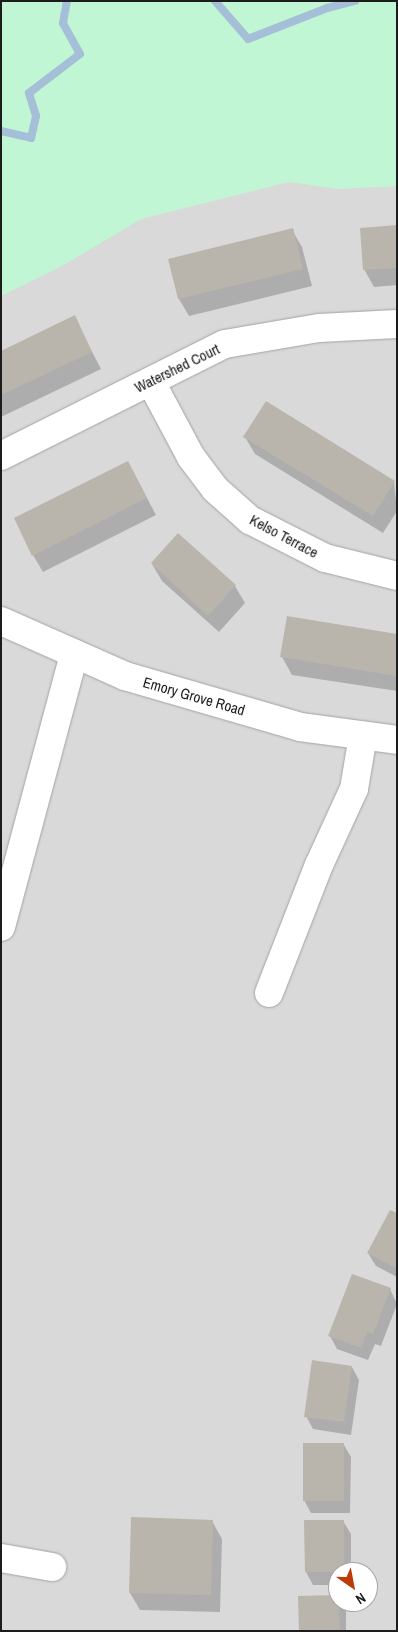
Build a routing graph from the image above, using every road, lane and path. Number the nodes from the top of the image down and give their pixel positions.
1 (397, 324) edge
2 (151, 382) junction
3 (1, 456) edge
4 (397, 576) edge
5 (1, 621) edge
6 (74, 654) junction
7 (363, 736) junction
8 (397, 740) edge
9 (1, 927) edge
10 (269, 993) dead end
11 (1, 1558) edge
12 (52, 1567) dead end

1 - 2 street, Watershed Court
2 - 3 street, Watershed Court
2 - 4 street, Kelso Terrace
5 - 6 street, Emory Grove Road
6 - 7 street, Emory Grove Road
6 - 9 street
7 - 8 street, Emory Grove Road
7 - 10 street
11 - 12 street

